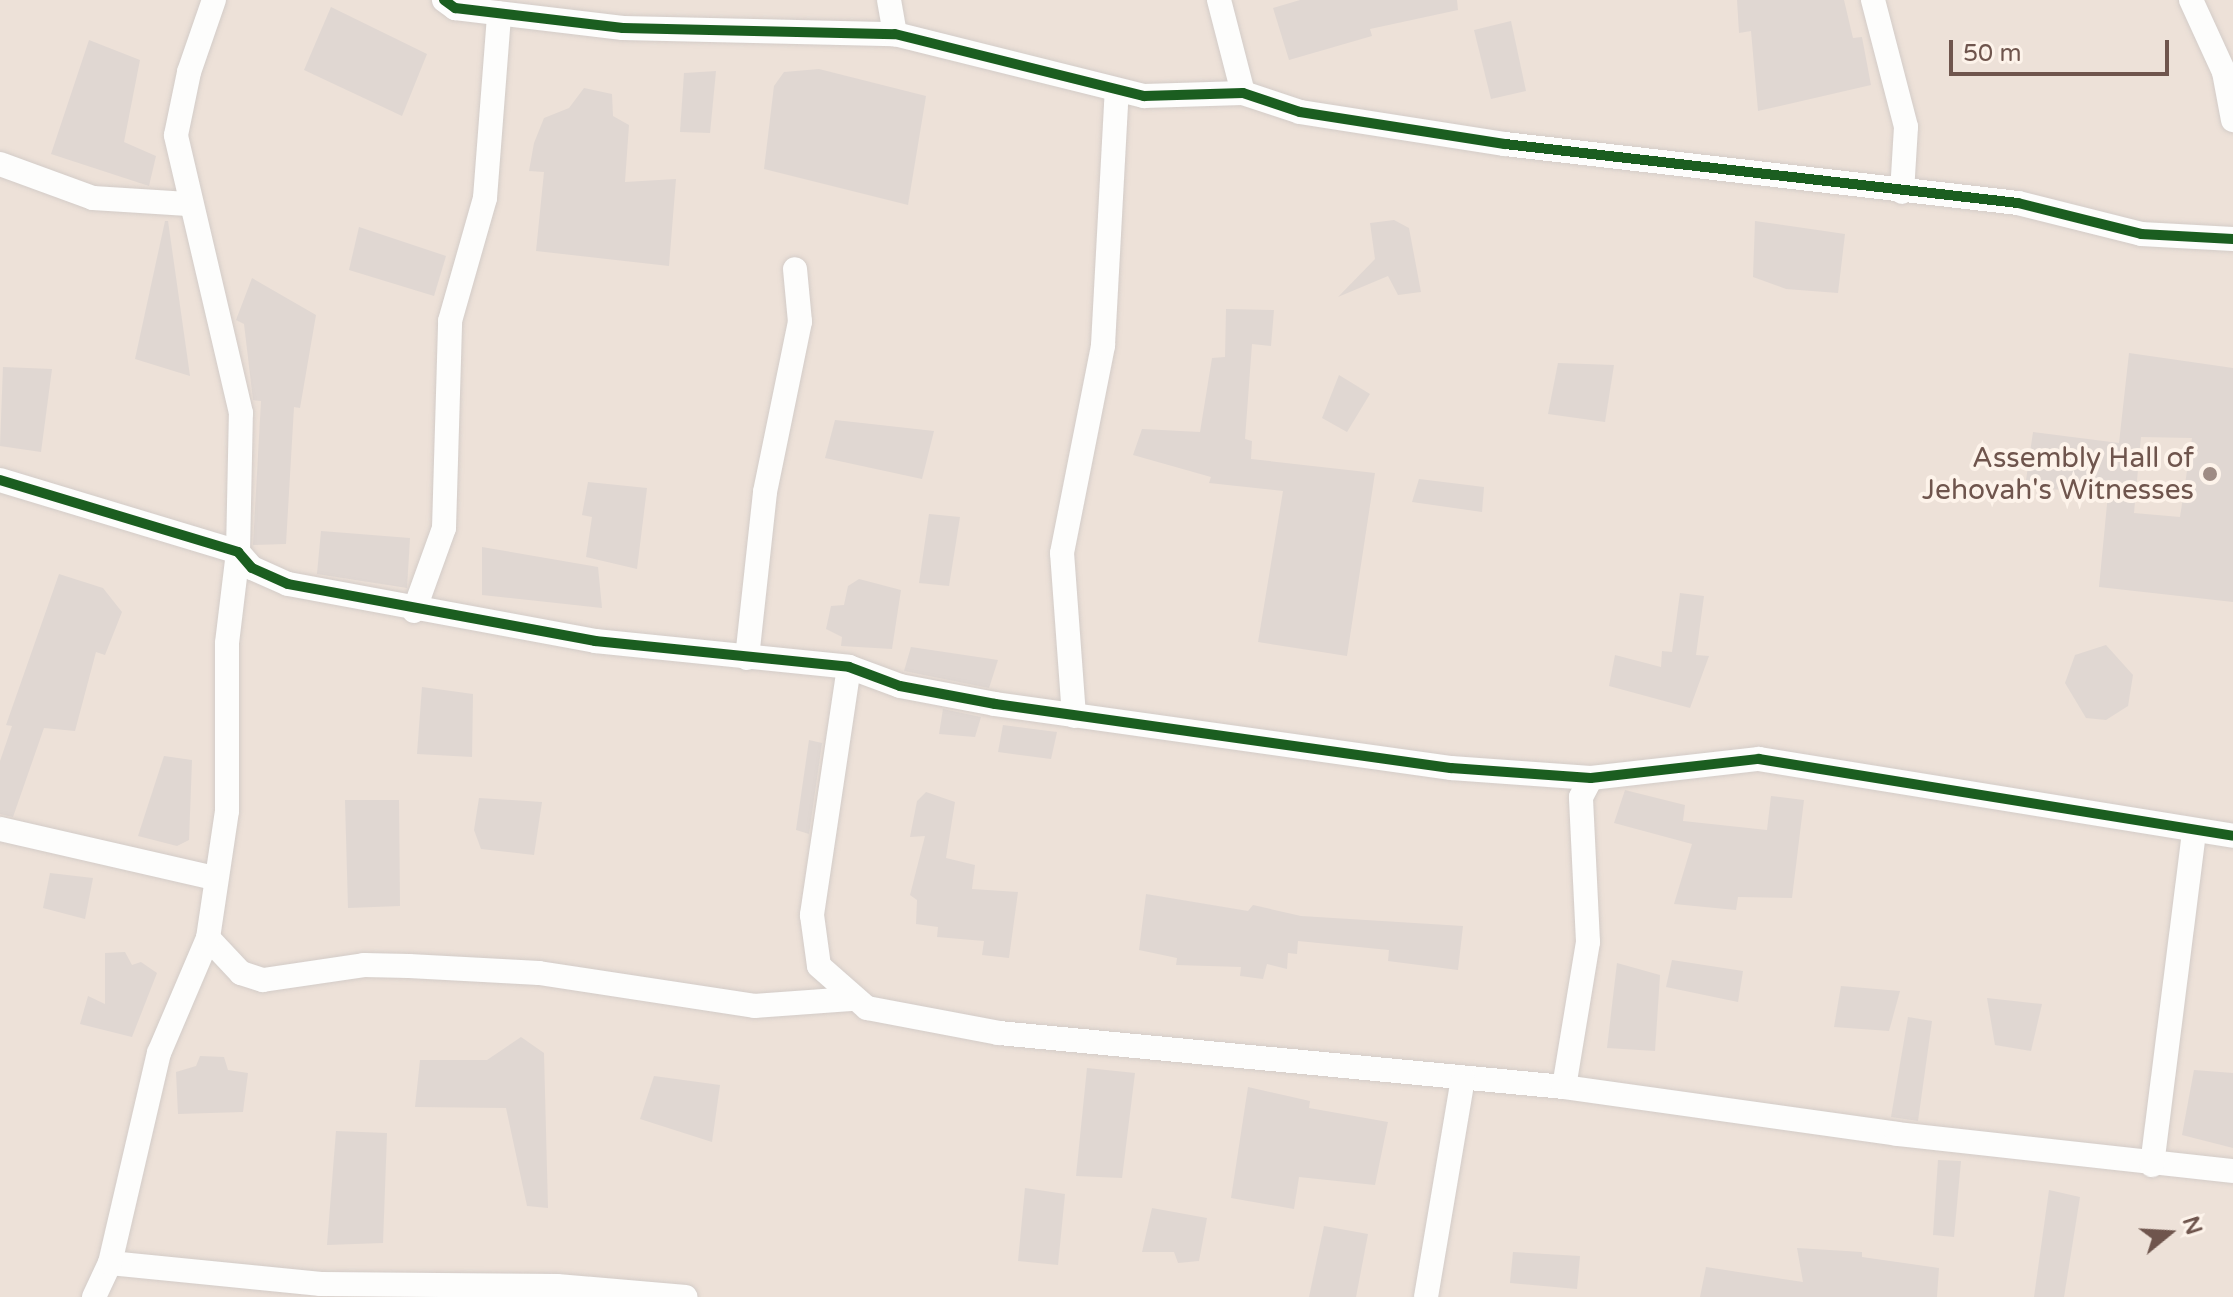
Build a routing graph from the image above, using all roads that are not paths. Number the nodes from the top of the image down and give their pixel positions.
1 (214, 0) edge
2 (444, 0) edge
3 (889, 0) edge
4 (1219, 0) edge
5 (1873, 0) edge
6 (2191, 0) edge
7 (499, 14) junction
8 (895, 34) junction
9 (2229, 71) edge
10 (1117, 90) junction
11 (1243, 93) junction
12 (2233, 120) edge
13 (0, 164) edge
14 (1902, 192) junction
15 (188, 204) junction
16 (2233, 239) edge
17 (795, 269) dead end
18 (0, 480) edge
19 (238, 552) junction
20 (414, 611) junction
21 (747, 658) junction
22 (849, 667) junction
23 (1074, 716) junction
24 (1591, 778) junction
25 (0, 829) edge
26 (2194, 831) junction
27 (2233, 836) edge
28 (214, 878) junction
29 (208, 938) junction
30 (851, 999) junction
31 (1463, 1079) junction
32 (1564, 1087) junction
33 (2152, 1165) junction
34 (2233, 1171) edge
35 (110, 1263) junction
36 (94, 1297) edge
37 (686, 1297) edge
38 (1426, 1297) edge

1 - 15 street
2 - 7 street
3 - 8 street
4 - 11 street
5 - 14 street
6 - 9 street
7 - 8 street
7 - 20 street
8 - 10 street
9 - 12 street
10 - 11 street
10 - 23 street
11 - 14 street
13 - 15 street
14 - 16 street
15 - 19 street
17 - 21 street
18 - 19 street
19 - 20 street
19 - 28 street
20 - 21 street
21 - 22 street
22 - 23 street
22 - 30 street
23 - 24 street
24 - 26 street
24 - 32 street
25 - 28 street
26 - 27 street
26 - 33 street
28 - 29 street
29 - 30 street
29 - 35 street
30 - 31 street
31 - 32 street
31 - 38 street
32 - 33 street
33 - 34 street
35 - 36 street
35 - 37 street

